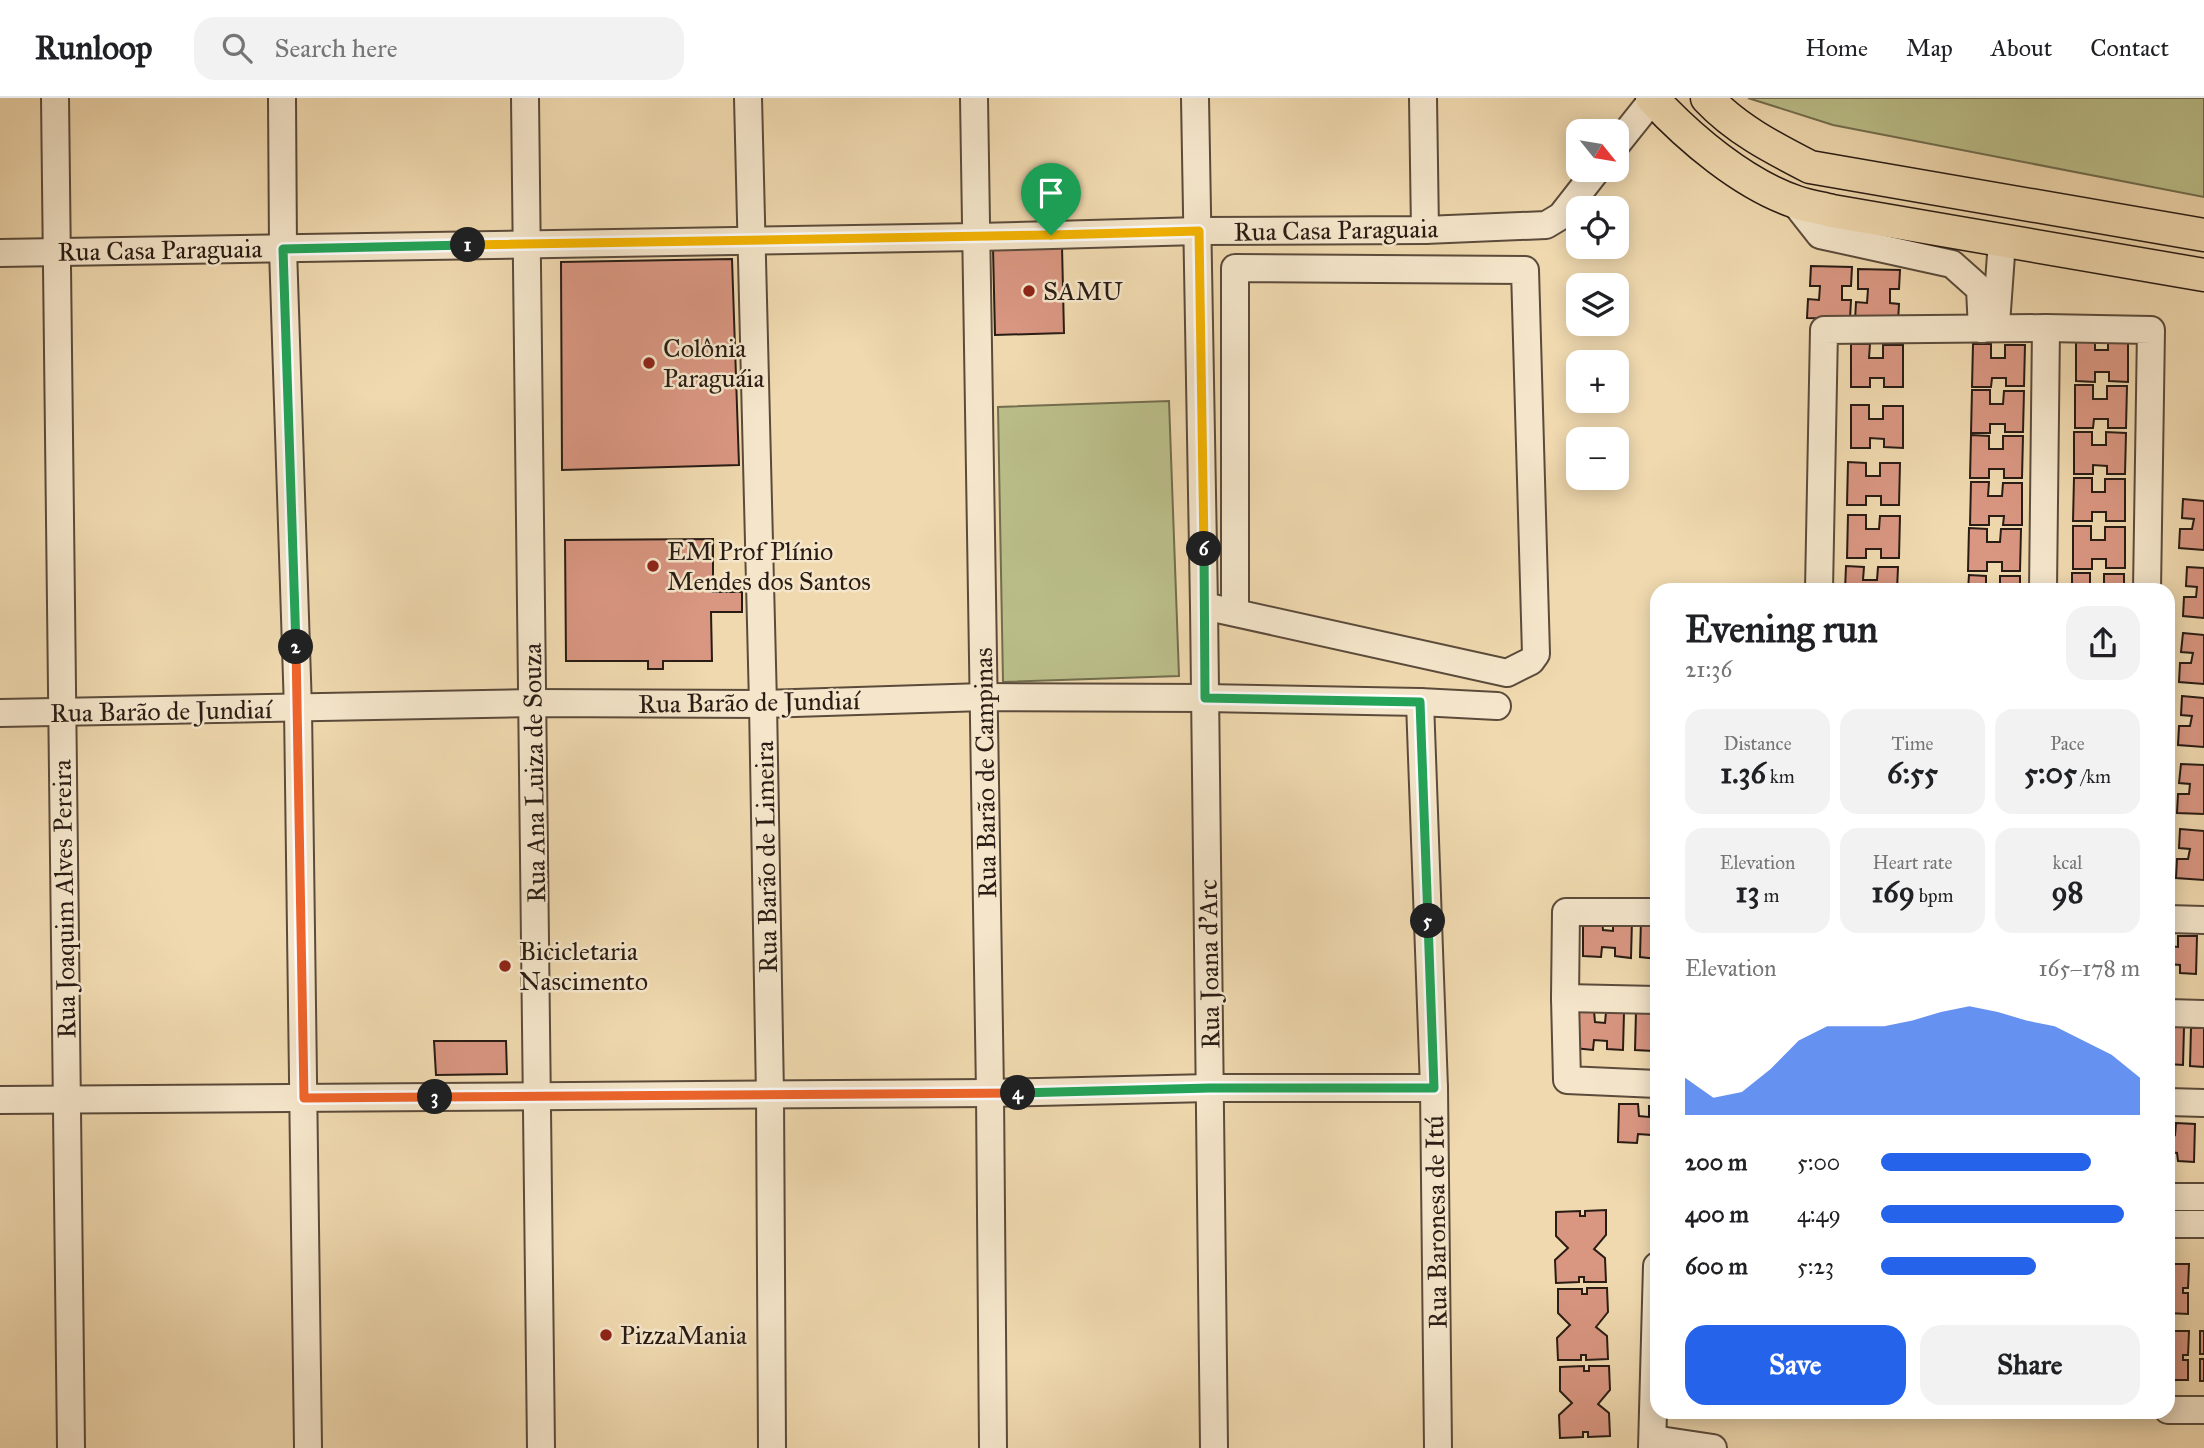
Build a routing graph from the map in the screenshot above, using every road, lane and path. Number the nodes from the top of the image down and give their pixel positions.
1 (55, 98) edge
2 (282, 98) edge
3 (525, 98) edge
4 (748, 98) edge
5 (974, 98) edge
6 (1195, 98) edge
7 (1423, 98) edge
8 (1652, 98) edge
9 (1707, 98) edge
10 (1629, 128) edge
11 (1588, 182) edge
12 (1794, 202) junction
13 (2078, 213) junction
14 (1425, 229) junction
15 (1199, 231) junction
16 (2204, 235) edge
17 (976, 237) junction
18 (750, 241) junction
19 (2002, 241) junction
20 (527, 244) junction
21 (283, 249) junction
22 (57, 252) junction
23 (2071, 252) junction
24 (0, 253) edge
25 (2204, 275) edge
26 (2046, 328) junction
27 (1989, 329) junction
28 (1819, 583) edge
29 (2043, 583) edge
30 (2147, 583) edge
31 (1204, 606) junction
32 (1235, 612) junction
33 (984, 697) junction
34 (1205, 698) junction
35 (1420, 702) junction
36 (533, 703) junction
37 (763, 704) junction
38 (1497, 706) dead end
39 (299, 709) junction
40 (62, 712) junction
41 (0, 713) edge
42 (1650, 912) edge
43 (2175, 919) edge
44 (2204, 920) edge
45 (1565, 998) junction
46 (1650, 1000) edge
47 (2175, 1013) edge
48 (2204, 1014) edge
49 (1650, 1084) edge
50 (1210, 1088) junction
51 (1434, 1088) junction
52 (990, 1093) junction
53 (538, 1095) junction
54 (770, 1095) junction
55 (304, 1098) junction
56 (0, 1100) edge
57 (67, 1100) junction
58 (2175, 1102) edge
59 (2204, 1103) edge
60 (2175, 1196) edge
61 (2204, 1197) edge
62 (2175, 1224) edge
63 (2204, 1224) edge
64 (2175, 1410) edge
65 (2204, 1410) edge
66 (1654, 1419) edge
67 (1653, 1444) edge
68 (71, 1448) edge
69 (308, 1448) edge
70 (541, 1448) edge
71 (772, 1448) edge
72 (993, 1448) edge
73 (1214, 1448) edge
74 (1438, 1448) edge
75 (1713, 1448) edge

1 - 22 street, Rua Joaquim Alves Pereira
2 - 21 street
3 - 20 street, Rua Ana Luiza de Souza
4 - 18 street, Rua Barão de Limeira
5 - 17 street, Rua Barão de Campinas
6 - 15 street, Rua Joana d'Arc
7 - 14 street
8 - 10 street
8 - 12 main road
9 - 13 main road
11 - 14 street, Rua Casa Paraguaia
12 - 19 main road
12 - 27 street
13 - 16 main road
13 - 23 main road
14 - 15 street, Rua Casa Paraguaia
15 - 17 street, Rua Casa Paraguaia
15 - 31 street, Rua Joana d'Arc
17 - 18 street, Rua Casa Paraguaia
17 - 33 street, Rua Barão de Campinas
18 - 20 street, Rua Casa Paraguaia
18 - 37 street, Rua Barão de Limeira
19 - 23 main road
19 - 27 street
20 - 21 street, Rua Casa Paraguaia
20 - 36 street, Rua Ana Luiza de Souza
21 - 22 street, Rua Casa Paraguaia
21 - 39 street
22 - 24 street, Rua Casa Paraguaia
22 - 40 street, Rua Joaquim Alves Pereira
23 - 25 main road
26 - 27 street
26 - 29 street
26 - 30 street
27 - 28 street
31 - 32 street
31 - 34 street, Rua Joana d'Arc
32 - 32 street
33 - 34 street, Rua Barão de Jundiaí
33 - 37 street, Rua Barão de Jundiaí
33 - 52 street, Rua Barão de Campinas
34 - 35 street, Rua Barão de Jundiaí
34 - 50 street, Rua Joana d'Arc
35 - 38 street, Rua Barão de Jundiaí
35 - 51 street, Rua Baronesa de Itú
36 - 37 street, Rua Barão de Jundiaí
36 - 39 street, Rua Barão de Jundiaí
36 - 53 street, Rua Ana Luiza de Souza
37 - 54 street, Rua Barão de Limeira
39 - 40 street, Rua Barão de Jundiaí
39 - 55 street
40 - 41 street, Rua Barão de Jundiaí
40 - 57 street, Rua Joaquim Alves Pereira
42 - 45 street
43 - 44 street
45 - 46 street
45 - 49 street
47 - 48 street
50 - 51 street
50 - 52 street
50 - 73 street, Rua Joana d'Arc
51 - 74 street, Rua Baronesa de Itú
52 - 54 street
52 - 72 street, Rua Barão de Campinas
53 - 54 street
53 - 55 street
53 - 70 street, Rua Ana Luiza de Souza
54 - 71 street, Rua Barão de Limeira
55 - 57 street
55 - 69 street
56 - 57 street
57 - 68 street, Rua Joaquim Alves Pereira
58 - 59 street
60 - 61 street
62 - 63 street
64 - 65 street
66 - 67 street
67 - 75 street

